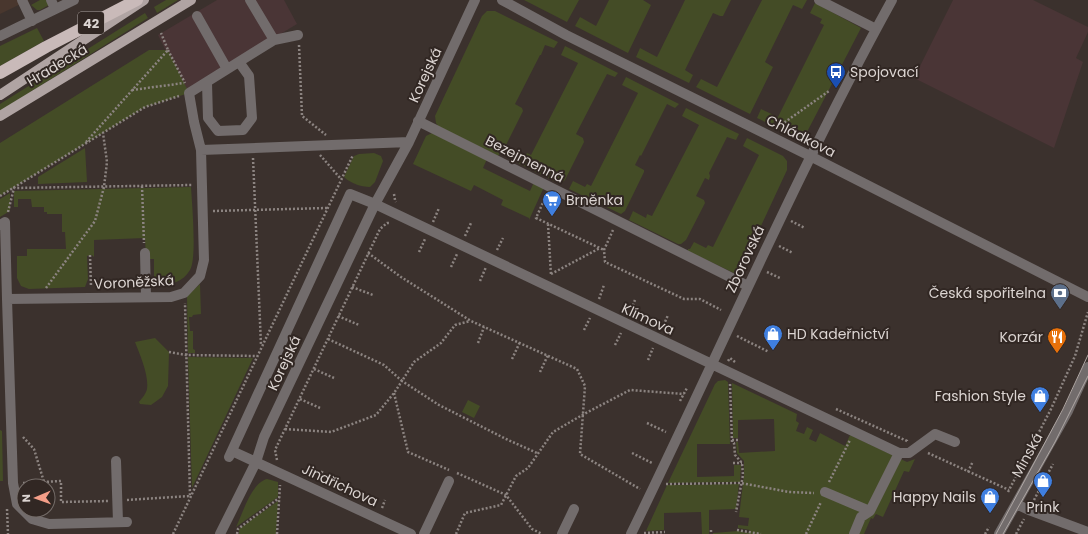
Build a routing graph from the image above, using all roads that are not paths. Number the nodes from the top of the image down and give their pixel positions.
1 (22, 0) edge
2 (74, 0) edge
3 (137, 0) edge
4 (144, 0) edge
5 (191, 0) edge
6 (250, 0) edge
7 (476, 0) edge
8 (502, 0) edge
9 (819, 0) edge
10 (892, 0) edge
11 (53, 5) edge
12 (197, 16) dead end
13 (32, 21) junction
14 (876, 29) junction
15 (298, 35) road end
16 (0, 36) edge
17 (274, 40) junction
18 (239, 62) junction
19 (228, 69) junction
20 (0, 73) edge
21 (207, 83) junction
22 (0, 95) edge
23 (0, 116) edge
24 (418, 121) junction
25 (409, 142) junction
26 (201, 150) junction
27 (810, 156) junction
28 (375, 204) junction
29 (3, 223) edge
30 (145, 254) road end
31 (3, 270) edge
32 (748, 286) junction
33 (146, 297) junction
34 (1088, 297) edge
35 (7, 299) junction
36 (711, 365) junction
37 (1088, 367) edge
38 (1086, 378) edge
39 (955, 442) dead end
40 (904, 453) junction
41 (230, 454) joint
42 (116, 461) dead end
43 (256, 462) junction
44 (449, 481) dead end
45 (825, 492) road end
46 (1016, 504) junction
47 (574, 509) dead end
48 (870, 511) junction
49 (1088, 532) edge
50 (220, 534) edge
51 (411, 534) edge
52 (424, 534) edge
53 (562, 534) edge
54 (631, 534) edge
55 (854, 534) edge
56 (1000, 534) edge

1 - 13 street
2 - 11 street
3 - 20 highway, 42
4 - 22 main road, Hradecká
5 - 23 main road, Hradecká
6 - 17 street
7 - 24 street, Korejská
8 - 27 street, Chládkova
9 - 14 street
10 - 14 street, Zborovská
11 - 13 street
12 - 19 street
13 - 16 street
14 - 27 street, Zborovská
15 - 17 street
17 - 18 street
18 - 19 street
18 - 21 street
19 - 21 street
21 - 26 street, Voroněžská
24 - 25 street, Korejská
24 - 32 street, Bezejmenná
25 - 26 street
25 - 28 street, Korejská
26 - 33 street, Voroněžská
27 - 32 street, Zborovská
27 - 34 street, Chládkova
28 - 36 street, Klímova
28 - 41 street, Korejská
28 - 43 street, Korejská
29 - 31 street
30 - 33 street
31 - 35 street
32 - 36 street, Zborovská
33 - 35 street, Voroněžská
35 - 42 street
36 - 40 street, Klímova
36 - 54 street, Zborovská
37 - 38 street, Minská
38 - 46 street, Minská
39 - 40 street
40 - 48 street
41 - 43 street, Jindřichova
43 - 50 street, Korejská
43 - 51 street, Jindřichova
44 - 52 street
45 - 48 street
46 - 49 street
46 - 56 street, Minská
47 - 53 street
48 - 55 street

